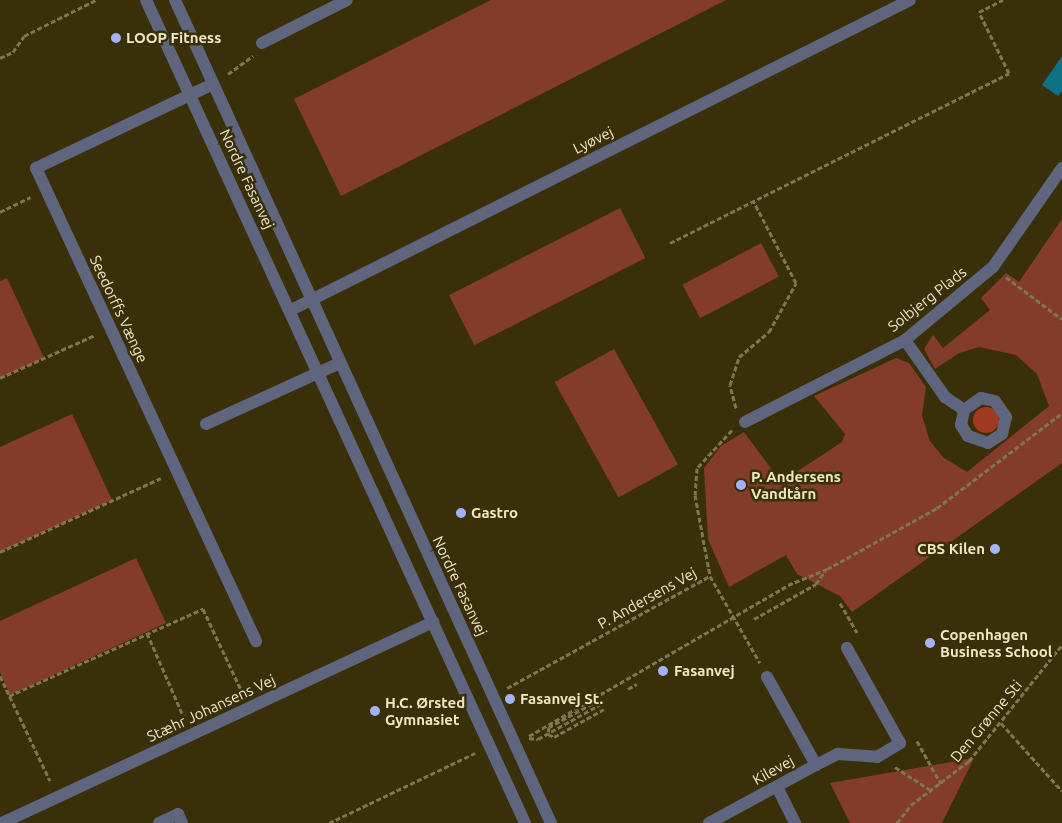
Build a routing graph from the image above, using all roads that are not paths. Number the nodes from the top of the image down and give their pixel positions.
1 (146, 0) edge
2 (174, 0) edge
3 (347, 0) edge
4 (910, 0) edge
5 (262, 43) road end
6 (213, 84) junction
7 (190, 95) junction
8 (1062, 168) edge
9 (311, 300) junction
10 (291, 310) junction
11 (905, 340) junction
12 (340, 363) junction
13 (319, 372) junction
14 (964, 410) dead end
15 (745, 422) road end
16 (206, 424) dead end
17 (454, 612) junction
18 (433, 622) junction
19 (256, 641) dead end
20 (847, 648) dead end
21 (767, 677) road end
22 (816, 764) junction
23 (777, 787) junction
24 (2, 823) edge
25 (159, 823) edge
26 (182, 823) edge
27 (525, 823) edge
28 (551, 823) edge
29 (709, 823) edge
30 (795, 823) edge

1 - 7 street, Nordre Fasanvej
2 - 6 street, Nordre Fasanvej
3 - 5 street
4 - 9 street, Lyøvej
6 - 7 street, Seedorffs Vænge
6 - 9 street, Nordre Fasanvej
7 - 10 street, Nordre Fasanvej
7 - 19 street, Seedorffs Vænge
8 - 11 street, Solbjerg Plads
9 - 10 street, Lyøvej
9 - 12 street, Nordre Fasanvej
10 - 13 street, Nordre Fasanvej
11 - 14 street
11 - 15 street, Solbjerg Plads
12 - 13 street
12 - 17 street, Nordre Fasanvej
13 - 16 street
13 - 18 street, Nordre Fasanvej
17 - 18 street, Stæhr Johansens Vej
17 - 28 street, Nordre Fasanvej
18 - 24 street, Stæhr Johansens Vej
18 - 27 street, Nordre Fasanvej
20 - 22 street
21 - 22 street, Kilevej
22 - 23 street, Kilevej
23 - 29 street, Kilevej
23 - 30 street
25 - 26 street

